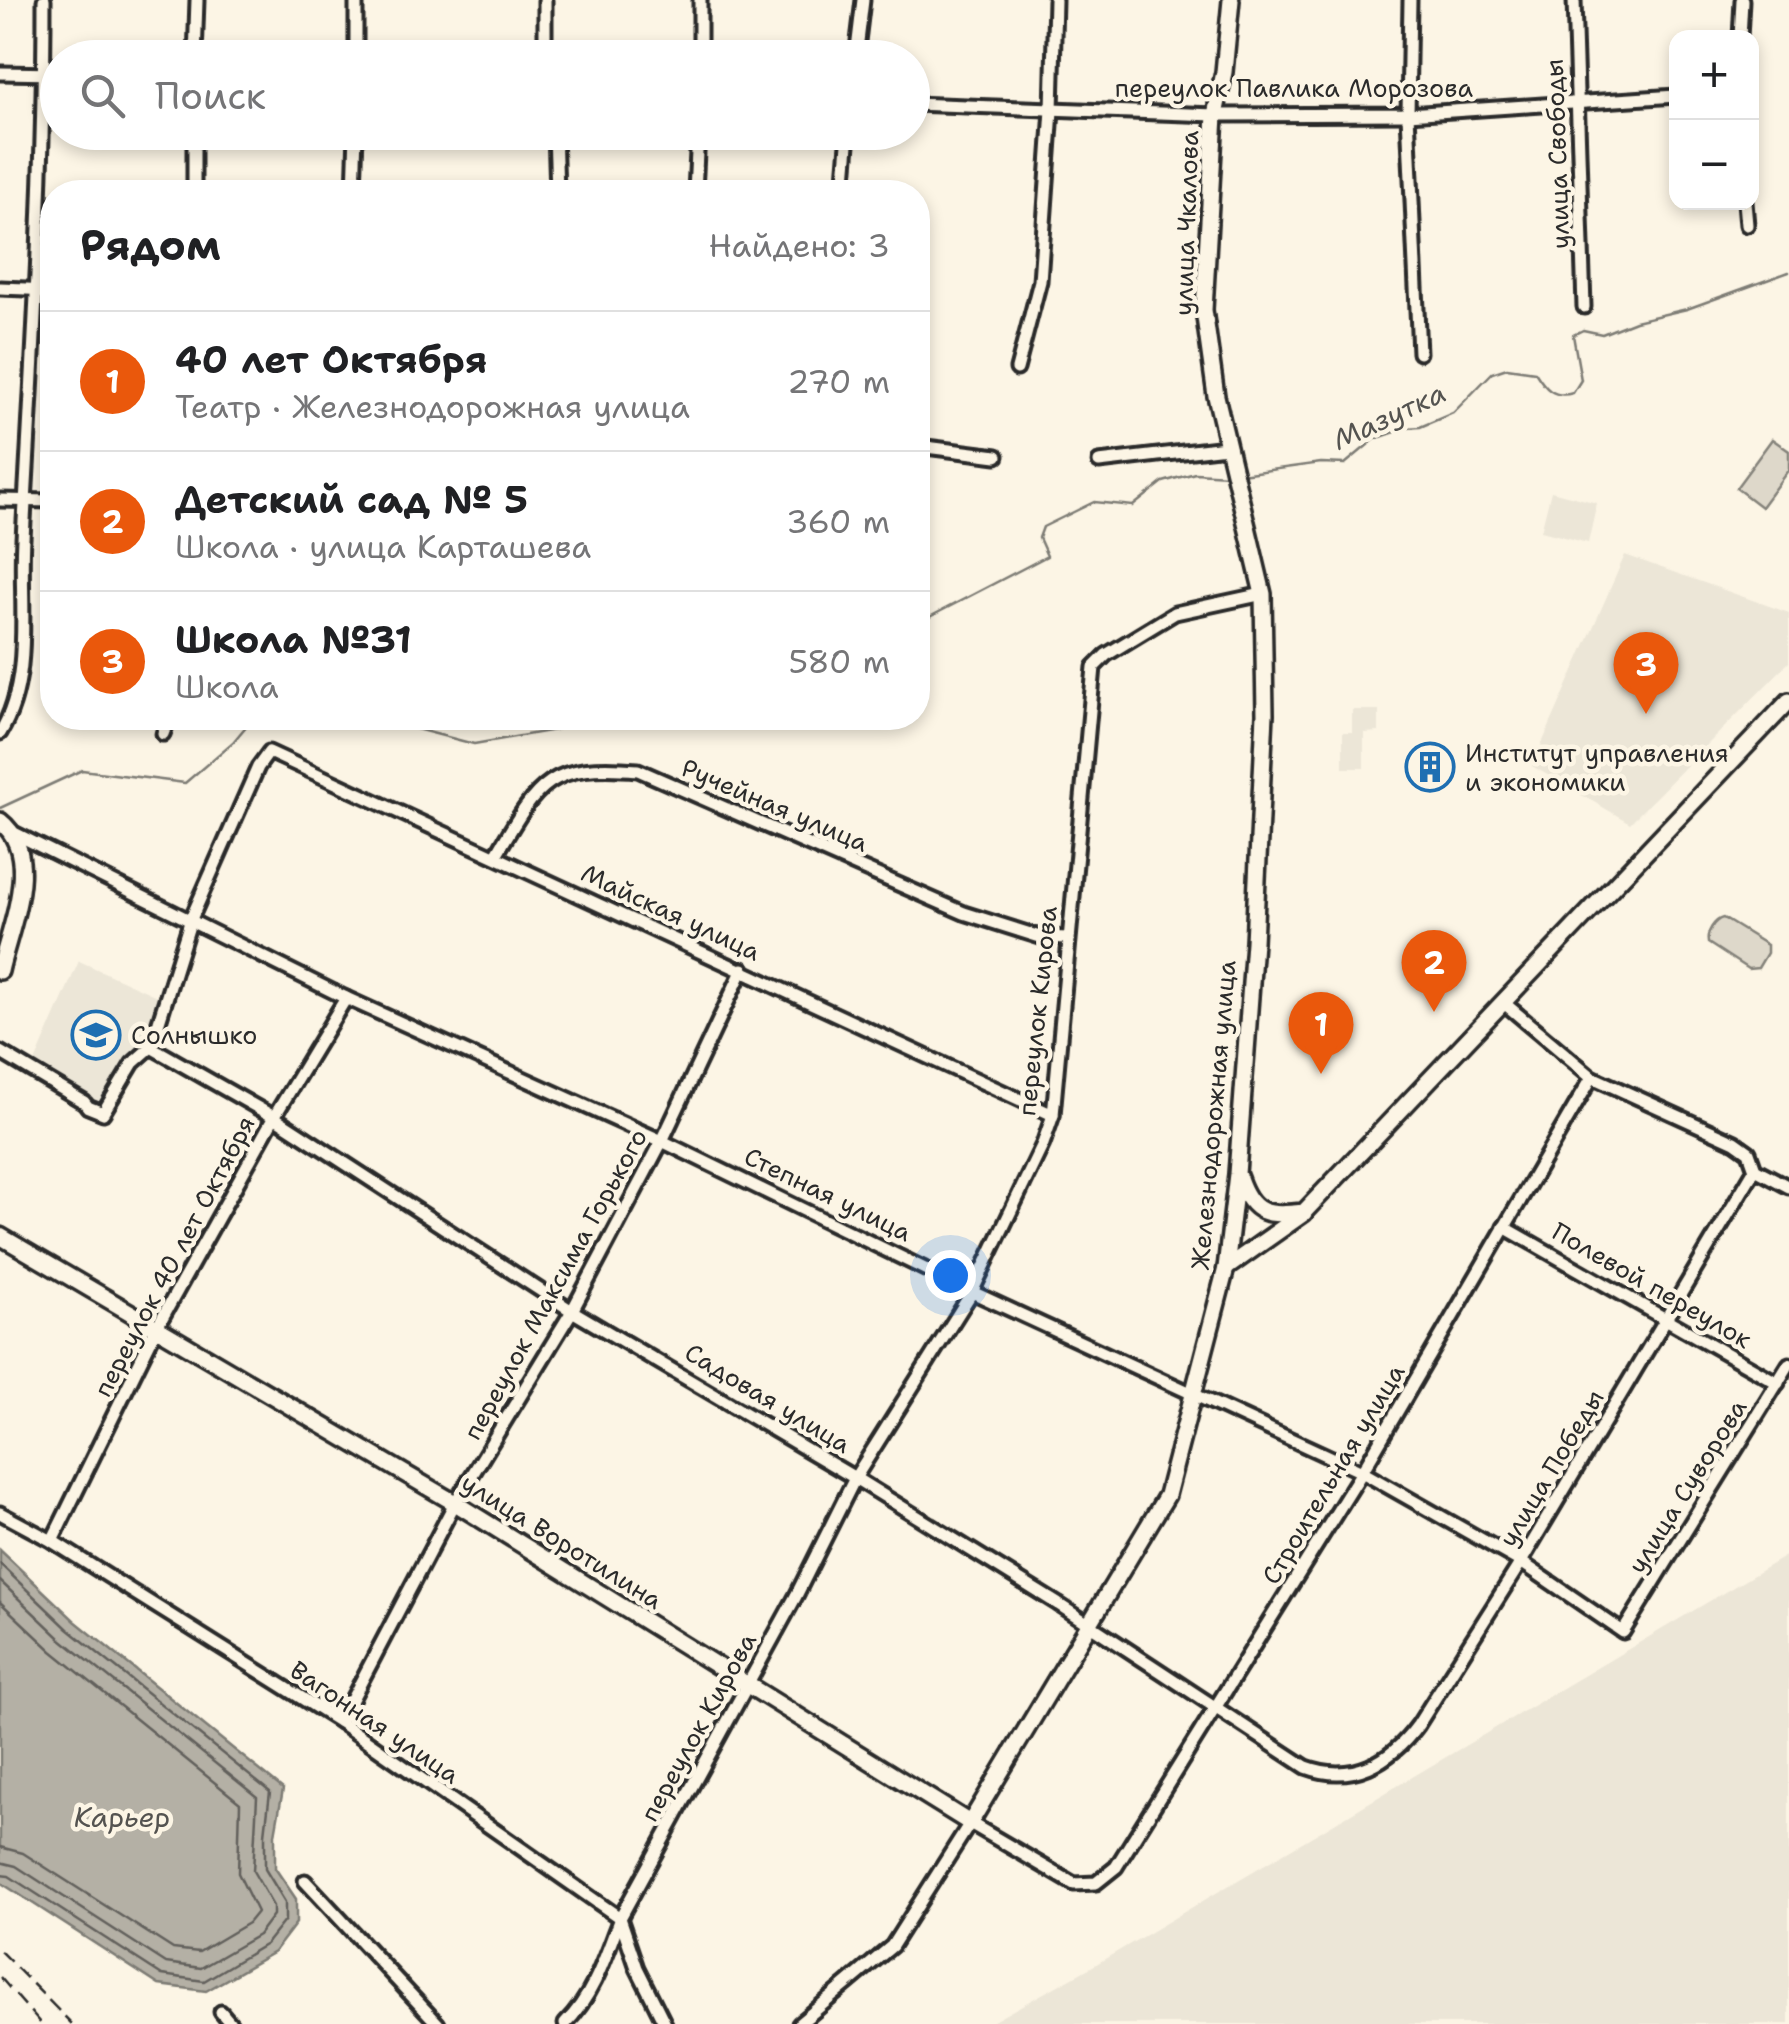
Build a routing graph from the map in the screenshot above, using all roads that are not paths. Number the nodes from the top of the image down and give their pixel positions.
1 (44, 0) edge
2 (197, 0) edge
3 (356, 0) edge
4 (545, 0) edge
5 (700, 0) edge
6 (863, 0) edge
7 (1054, 0) edge
8 (1231, 0) edge
9 (1410, 0) edge
10 (1574, 0) edge
11 (1742, 0) edge
12 (1740, 30) edge
13 (48, 40) edge
14 (195, 40) edge
15 (356, 40) edge
16 (545, 40) edge
17 (700, 40) edge
18 (858, 40) edge
19 (0, 73) edge
20 (40, 74) edge
21 (1669, 96) edge
22 (1577, 103) junction
23 (930, 105) edge
24 (1052, 110) junction
25 (1408, 114) junction
26 (1215, 115) junction
27 (49, 150) edge
28 (194, 150) edge
29 (355, 150) edge
30 (556, 150) edge
31 (697, 150) edge
32 (848, 150) edge
33 (49, 180) edge
34 (194, 180) edge
35 (354, 180) edge
36 (557, 180) edge
37 (696, 180) edge
38 (845, 180) edge
39 (1746, 210) edge
40 (1747, 225) dead end
41 (0, 288) edge
42 (40, 290) edge
43 (1584, 308) dead end
44 (40, 350) edge
45 (1419, 353) dead end
46 (1017, 369) dead end
47 (1226, 447) junction
48 (930, 448) edge
49 (997, 456) dead end
50 (1098, 462) dead end
51 (0, 500) edge
52 (25, 500) junction
53 (40, 501) edge
54 (1262, 594) junction
55 (1789, 701) edge
56 (165, 730) edge
57 (0, 733) edge
58 (164, 734) dead end
59 (0, 822) edge
60 (14, 834) junction
61 (496, 855) junction
62 (191, 919) junction
63 (1068, 938) junction
64 (743, 970) junction
65 (0, 971) edge
66 (346, 998) junction
67 (1504, 1003) junction
68 (151, 1047) junction
69 (0, 1052) edge
70 (1592, 1077) junction
71 (1053, 1116) junction
72 (274, 1117) junction
73 (662, 1141) junction
74 (1755, 1170) junction
75 (1237, 1174) junction
76 (1789, 1187) edge
77 (1304, 1212) junction
78 (1504, 1227) junction
79 (0, 1236) edge
80 (1226, 1268) junction
81 (972, 1292) junction
82 (572, 1311) junction
83 (1667, 1318) junction
84 (157, 1327) junction
85 (1789, 1364) edge
86 (1778, 1383) junction
87 (1194, 1394) junction
88 (1362, 1472) junction
89 (854, 1478) junction
90 (455, 1503) junction
91 (0, 1513) edge
92 (52, 1541) junction
93 (1521, 1562) junction
94 (1088, 1624) junction
95 (1623, 1632) joint
96 (745, 1684) junction
97 (1216, 1710) junction
98 (340, 1722) junction
99 (1364, 1770) joint
100 (970, 1823) junction
101 (305, 1881) dead end
102 (1096, 1883) joint
103 (620, 1918) junction
104 (221, 2012) dead end
105 (232, 2024) edge
106 (438, 2024) edge
107 (565, 2024) edge
108 (665, 2024) edge
109 (799, 2024) edge

1 - 13 street
2 - 14 street
3 - 15 street
4 - 16 street
5 - 17 street
6 - 18 street
7 - 24 street
8 - 26 street, улица Чкалова
9 - 25 street
10 - 22 street, улица Свободы
11 - 12 street
19 - 20 street
21 - 22 street, переулок Павлика Морозова
22 - 25 street, переулок Павлика Морозова
22 - 43 street, улица Свободы
23 - 24 street, переулок Павлика Морозова
24 - 26 street, переулок Павлика Морозова
24 - 46 street
25 - 26 street, переулок Павлика Морозова
25 - 45 street
26 - 47 street, улица Чкалова
27 - 33 street
28 - 34 street
29 - 35 street
30 - 36 street
31 - 37 street
32 - 38 street
39 - 40 street
41 - 42 street
44 - 52 street
47 - 50 street
47 - 54 street, Железнодорожная улица
48 - 49 street
51 - 52 street
52 - 53 street
52 - 57 street
54 - 63 street, переулок Кирова
54 - 75 street, Железнодорожная улица
55 - 67 street
56 - 58 street
59 - 60 street, Степная улица
60 - 62 street, Степная улица
60 - 65 street
61 - 62 street, Майская улица
61 - 63 street, Ручейная улица
61 - 64 street, Майская улица
62 - 66 street, Степная улица
62 - 68 street
63 - 71 street, переулок Кирова
64 - 71 street, Майская улица
64 - 73 street, переулок Максима Горького
66 - 72 street, переулок 40 лет Октября
66 - 73 street, Степная улица
67 - 70 street
67 - 77 street
68 - 69 street
68 - 72 street, Садовая улица
70 - 74 street
70 - 78 street, Строительная улица
71 - 81 street, переулок Кирова
72 - 82 street, Садовая улица
72 - 84 street, переулок 40 лет Октября
73 - 81 street, Степная улица
73 - 82 street, переулок Максима Горького
74 - 76 street
74 - 83 street, улица Победы
75 - 77 street
75 - 80 street, Железнодорожная улица
77 - 80 street
78 - 83 street, Полевой переулок
78 - 88 street, Строительная улица
79 - 84 street, улица Воротилина
80 - 87 street, Железнодорожная улица
81 - 87 street, Степная улица
81 - 89 street, переулок Кирова
82 - 89 street, Садовая улица
82 - 90 street, переулок Максима Горького
83 - 86 street, Полевой переулок
83 - 93 street, улица Победы
84 - 90 street, улица Воротилина
84 - 92 street, переулок 40 лет Октября
85 - 86 street, улица Суворова
86 - 95 street, улица Суворова
87 - 88 street, Степная улица
87 - 94 street, Железнодорожная улица
88 - 93 street, Степная улица
88 - 97 street, Строительная улица
89 - 94 street, Садовая улица
89 - 96 street, переулок Кирова
90 - 96 street, улица Воротилина
90 - 98 street, переулок Максима Горького
91 - 92 street, Вагонная улица
92 - 98 street, Вагонная улица
93 - 95 street, Степная улица
93 - 99 street, улица Победы
94 - 97 street, Садовая улица
94 - 100 street, Железнодорожная улица
96 - 100 street, улица Воротилина
96 - 103 street, переулок Кирова
97 - 99 street, Садовая улица
97 - 102 street, Строительная улица
98 - 103 street, Вагонная улица
100 - 102 street, улица Воротилина
100 - 109 street, Железнодорожная улица
101 - 106 street
103 - 107 street, переулок Кирова
103 - 108 street
104 - 105 street

